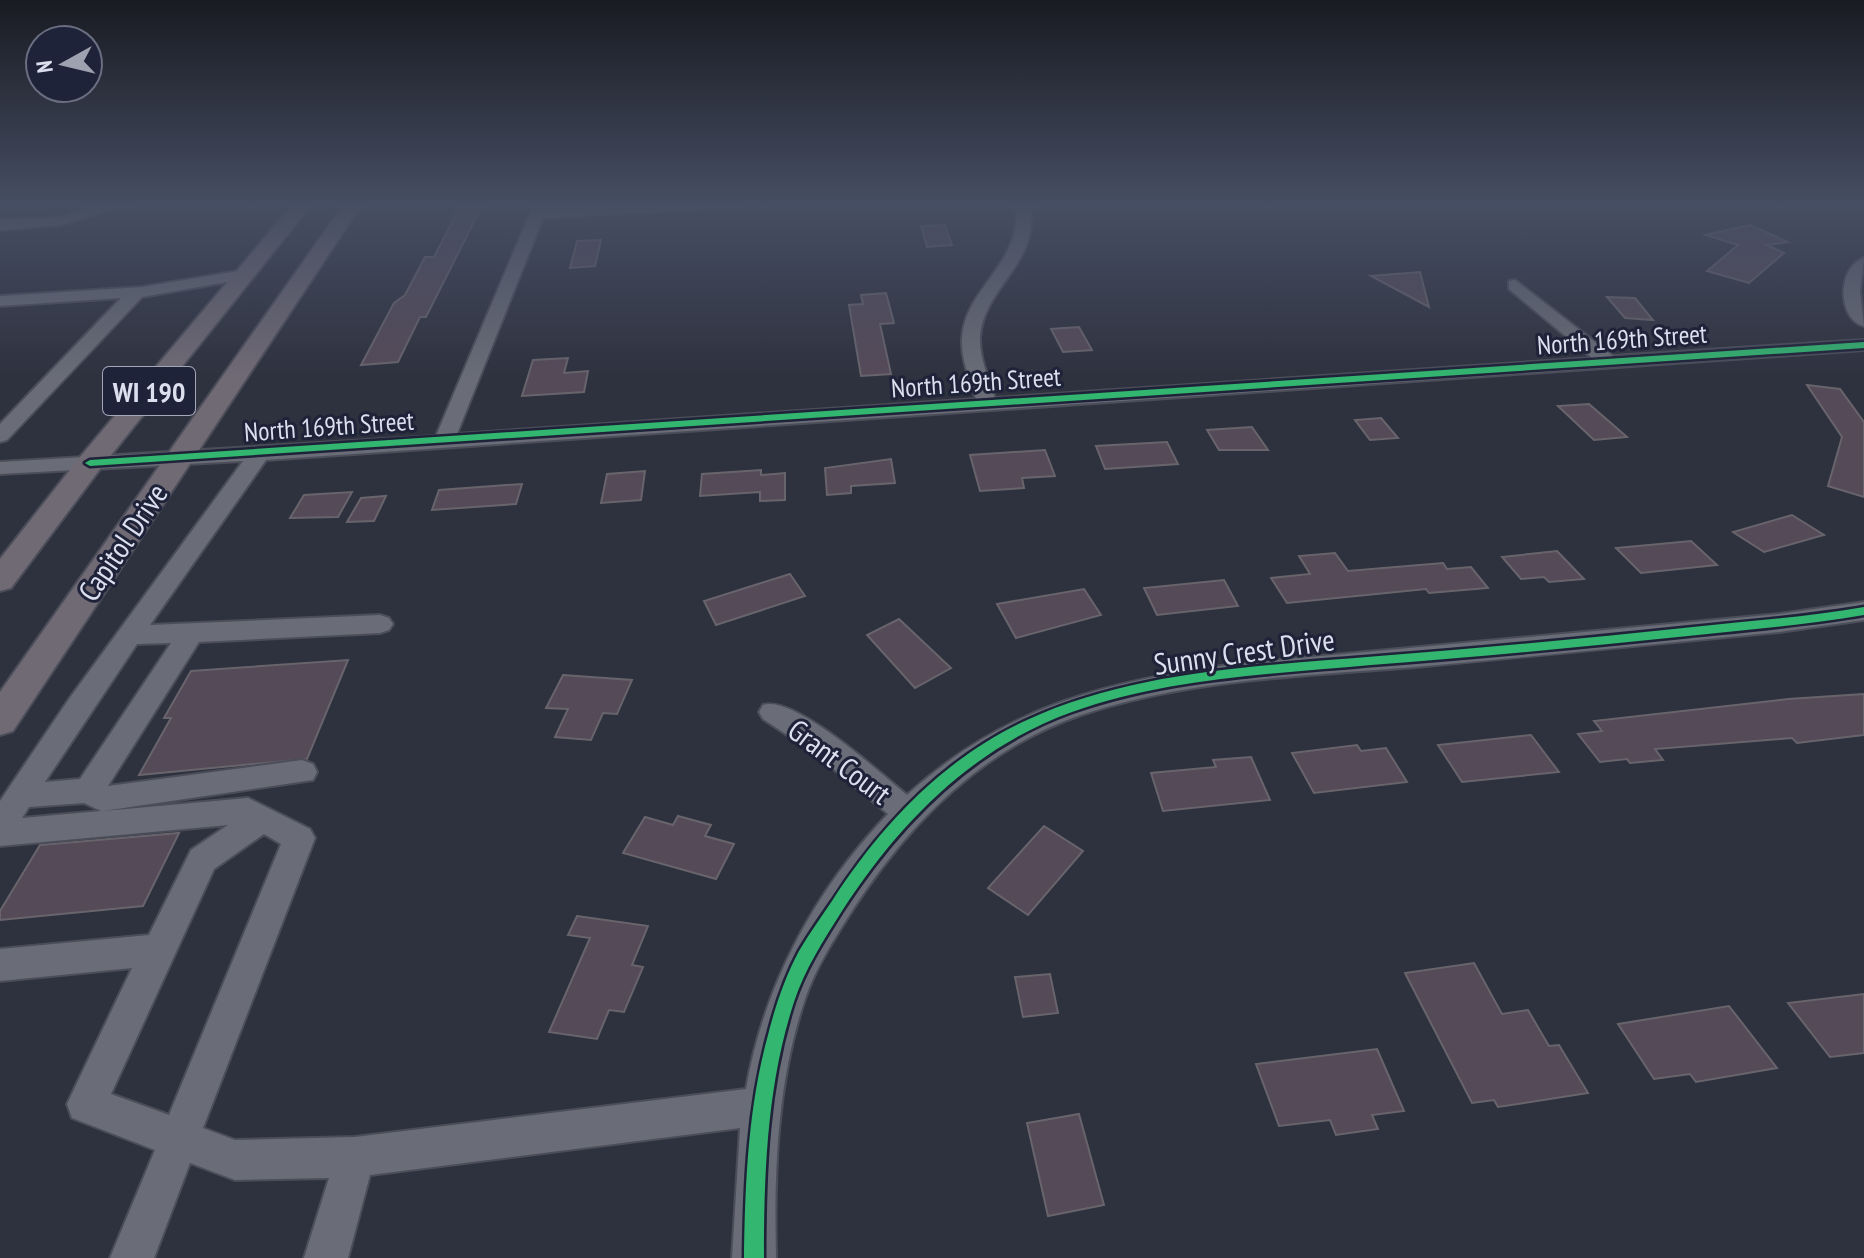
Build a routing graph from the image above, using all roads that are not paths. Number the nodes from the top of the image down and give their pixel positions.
1 (254, 263) edge
2 (313, 263) edge
3 (517, 263) edge
4 (1011, 263) edge
5 (1864, 263) edge
6 (244, 275) junction
7 (1515, 285) dead end
8 (137, 292) junction
9 (0, 301) edge
10 (1864, 321) edge
11 (1864, 345) edge
12 (1608, 362) junction
13 (987, 403) junction
14 (0, 436) edge
15 (445, 439) junction
16 (259, 454) junction
17 (179, 457) junction
18 (90, 463) junction
19 (0, 468) edge
20 (32, 536) junction
21 (0, 572) edge
22 (0, 581) edge
23 (1864, 611) edge
24 (380, 624) dead end
25 (191, 633) junction
26 (129, 635) junction
27 (773, 712) dead end
28 (0, 721) edge
29 (302, 772) dead end
30 (89, 790) junction
31 (20, 796) junction
32 (907, 812) junction
33 (262, 819) junction
34 (0, 826) edge
35 (0, 833) edge
36 (159, 950) junction
37 (0, 965) edge
38 (762, 1106) junction
39 (179, 1140) junction
40 (355, 1157) junction
41 (132, 1258) edge
42 (326, 1258) edge
43 (754, 1258) edge

1 - 6 main road, WI 190
2 - 17 main road, Capitol Drive / WI 190
3 - 15 street
4 - 13 street
5 - 10 street
6 - 8 street
6 - 18 main road, WI 190
7 - 12 street
8 - 9 street
8 - 14 street
11 - 12 street, North 169th Street
12 - 13 street, North 169th Street
13 - 15 street, North 169th Street
15 - 16 street, North 169th Street
16 - 17 street, North 169th Street
16 - 26 street
17 - 18 street, North 169th Street
17 - 28 main road, Capitol Drive / WI 190
18 - 19 street, North 169th Street
18 - 20 main road, WI 190
20 - 21 main road
20 - 22 main road, WI 190
23 - 32 street, Sunny Crest Drive
24 - 25 street
25 - 26 street
25 - 30 street
26 - 31 street
27 - 32 street, Grant Court
29 - 30 street
30 - 31 street
31 - 34 street
32 - 38 street, Sunny Crest Drive
33 - 35 street
33 - 36 street
33 - 39 street
36 - 37 street
36 - 39 street
38 - 40 street
38 - 43 street, Sunny Crest Drive
39 - 40 street
39 - 41 street
40 - 42 street

